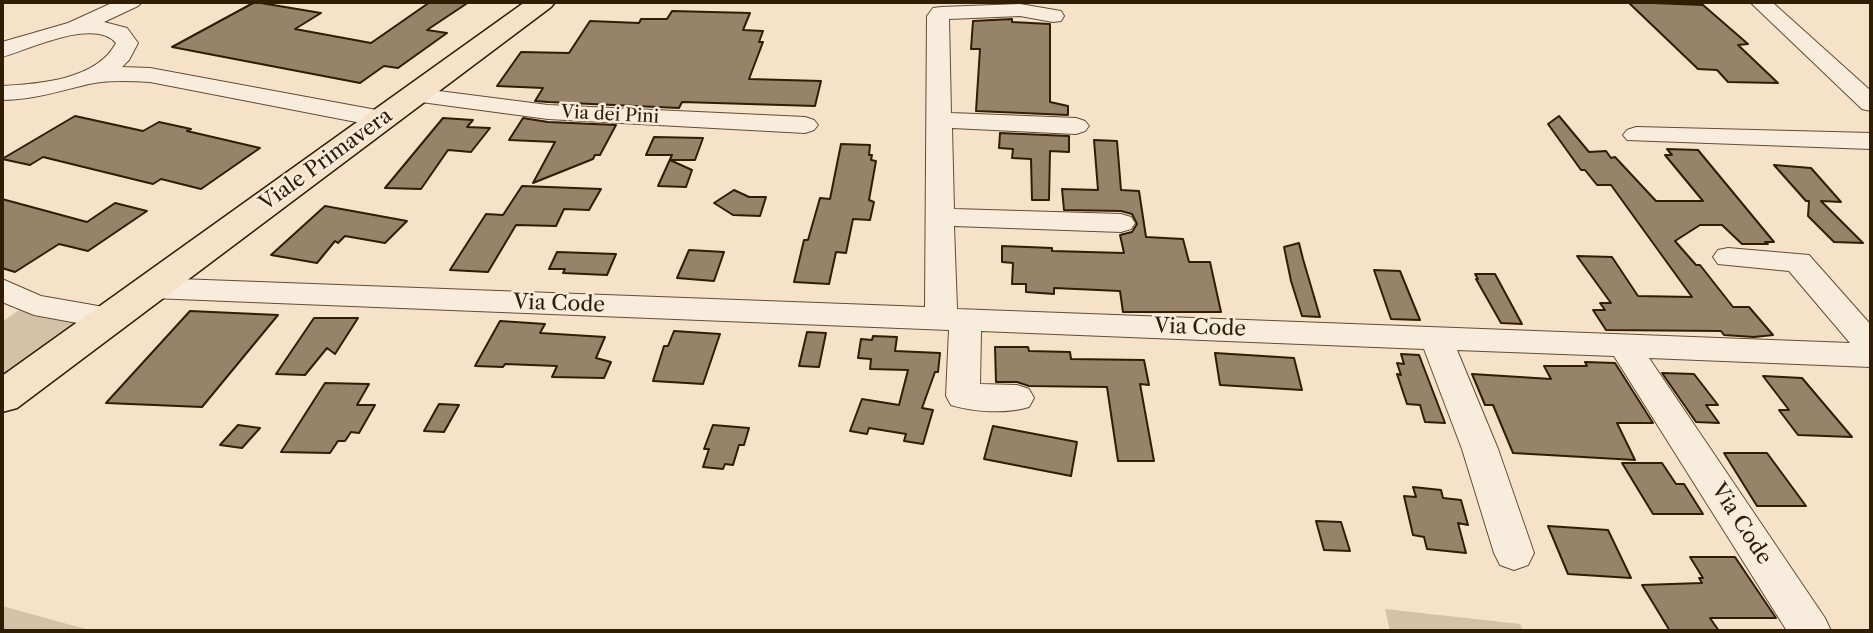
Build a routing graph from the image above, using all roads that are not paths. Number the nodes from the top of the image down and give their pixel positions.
1 (131, 2) edge
2 (138, 2) edge
3 (542, 2) edge
4 (1760, 2) edge
5 (1053, 16) dead end
6 (66, 30) junction
7 (31, 38) junction
8 (119, 38) junction
9 (2, 40) edge
10 (2, 50) edge
11 (150, 75) junction
12 (83, 78) junction
13 (2, 93) edge
14 (415, 95) junction
15 (1871, 104) edge
16 (382, 120) junction
17 (940, 120) junction
18 (806, 125) dead end
19 (1076, 126) dead end
20 (1636, 135) dead end
21 (1871, 141) edge
22 (940, 217) junction
23 (1121, 223) dead end
24 (1728, 257) dead end
25 (152, 288) junction
26 (2, 289) edge
27 (110, 318) junction
28 (953, 318) junction
29 (1436, 339) junction
30 (1871, 346) edge
31 (1625, 347) junction
32 (1871, 355) edge
33 (2, 397) edge
34 (1017, 398) dead end
35 (1514, 553) dead end
36 (1810, 631) edge

1 - 6 street
2 - 8 street
3 - 14 main road, Viale Primavera
4 - 15 street
5 - 17 street
6 - 7 street
6 - 8 street
7 - 9 street
7 - 10 street
8 - 11 street
8 - 12 street
11 - 12 street
11 - 16 street
12 - 13 street
14 - 16 main road, Viale Primavera
14 - 18 street, Via dei Pini
16 - 25 main road, Viale Primavera
17 - 19 street
17 - 22 street
20 - 21 street
22 - 23 street
22 - 28 street
24 - 30 street
25 - 27 main road, Viale Primavera
25 - 28 street, Via Code
26 - 27 street
27 - 33 main road, Viale Primavera
28 - 29 street, Via Code
28 - 34 street
29 - 31 street, Via Code
29 - 35 street
31 - 32 street, Via Code
31 - 36 street, Via Code

